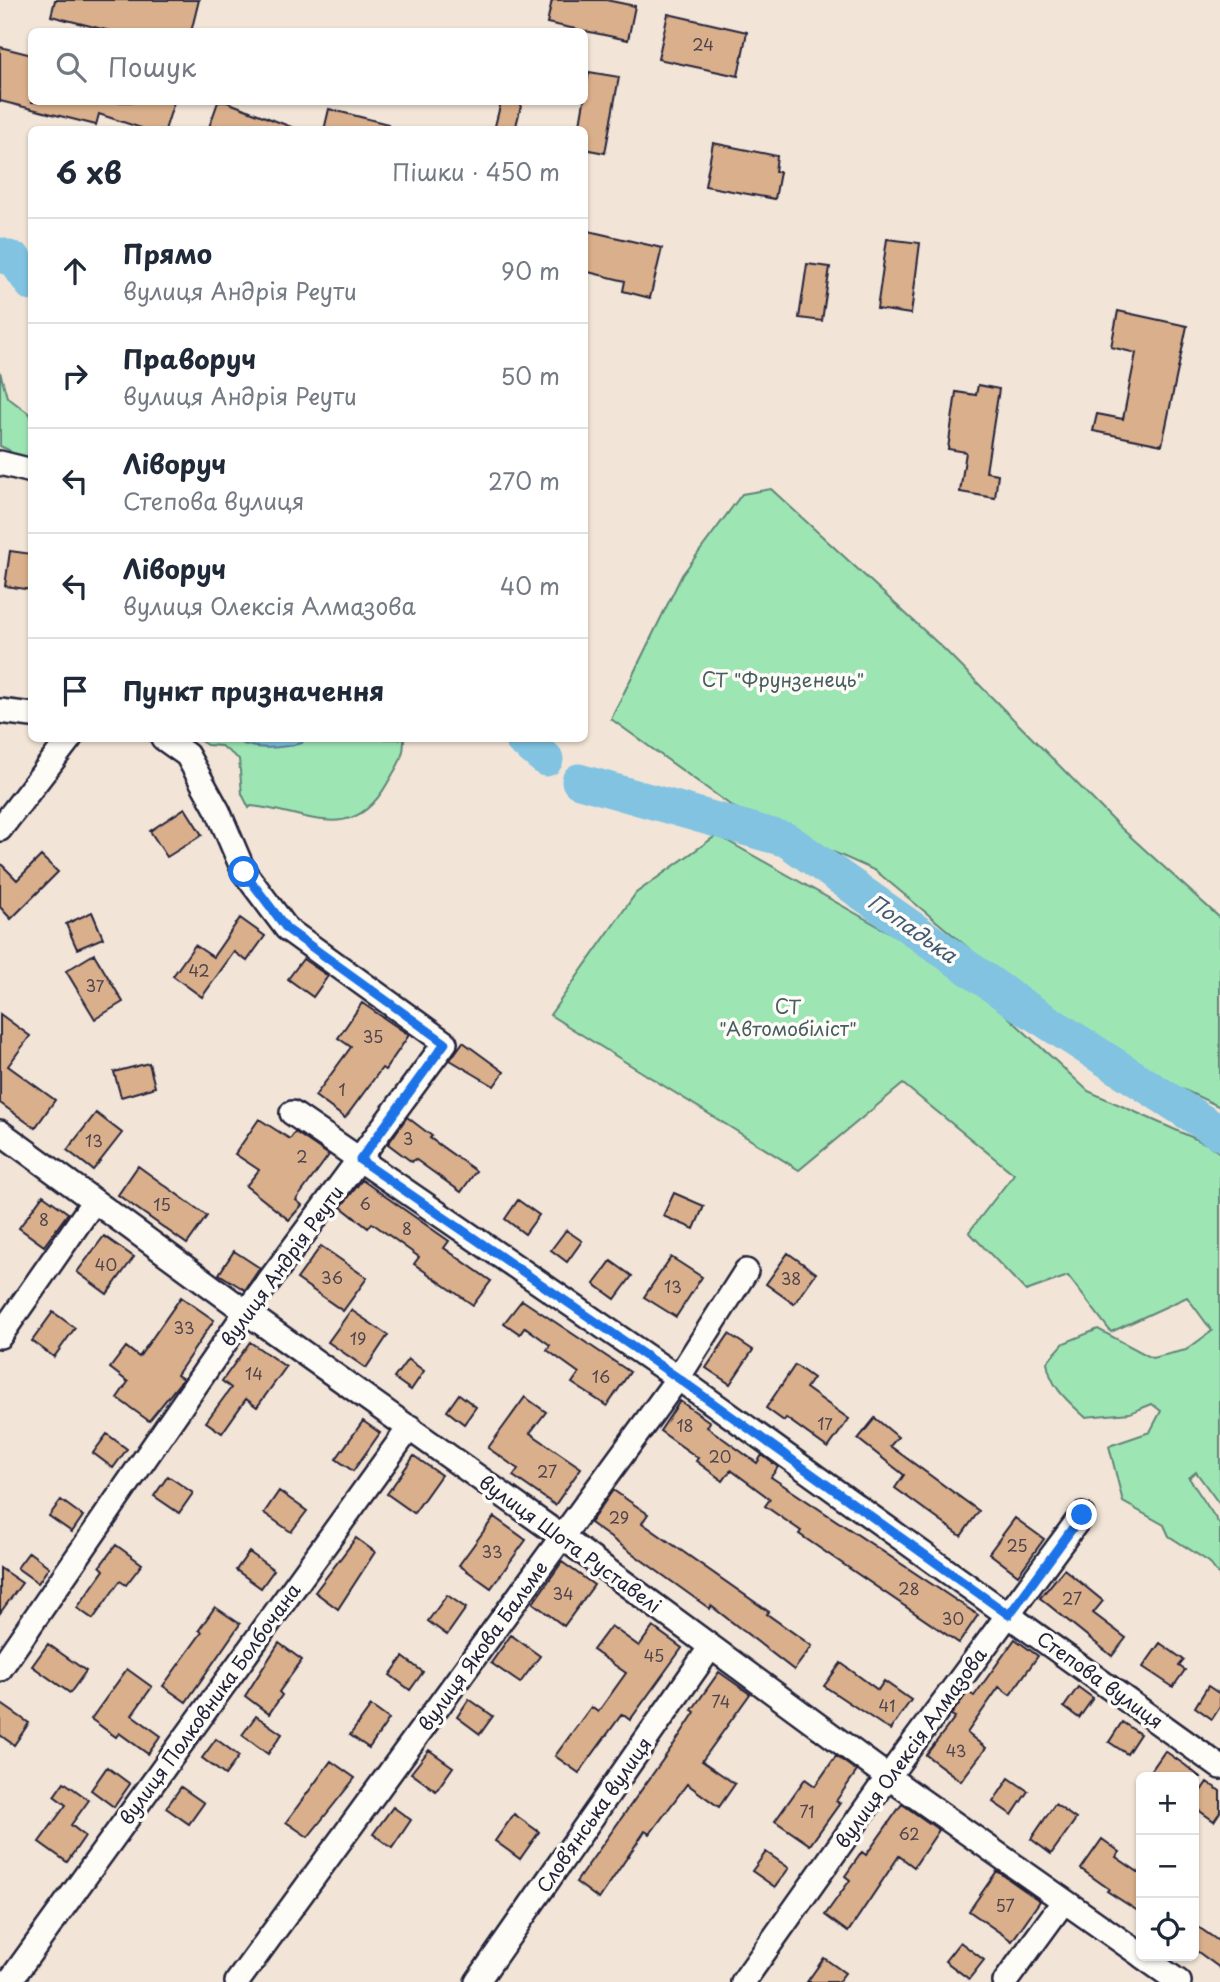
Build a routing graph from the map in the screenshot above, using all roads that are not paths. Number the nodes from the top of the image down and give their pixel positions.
1 (0, 463) edge
2 (28, 470) edge
3 (0, 711) edge
4 (28, 714) edge
5 (67, 742) edge
6 (169, 742) edge
7 (0, 829) edge
8 (292, 1113) dead end
9 (0, 1132) edge
10 (360, 1160) junction
11 (94, 1201) junction
12 (746, 1271) dead end
13 (246, 1312) junction
14 (0, 1336) edge
15 (678, 1378) junction
16 (410, 1427) junction
17 (1082, 1515) dead end
18 (562, 1537) junction
19 (1009, 1615) junction
20 (710, 1647) junction
21 (0, 1669) edge
22 (1220, 1767) edge
23 (888, 1777) junction
24 (1064, 1901) junction
25 (1136, 1952) edge
26 (1148, 1961) edge
27 (9, 1982) edge
28 (237, 1982) edge
29 (477, 1982) edge
30 (743, 1982) edge
31 (1005, 1982) edge
32 (1178, 1982) edge

1 - 2 street
3 - 4 street
5 - 7 street
6 - 10 street, вулиця Андрія Реути
8 - 10 street, Степова вулиця
9 - 11 street, вулиця Шота Руставелі
10 - 13 street, вулиця Андрія Реути
10 - 15 street, Степова вулиця
11 - 13 street, вулиця Шота Руставелі
11 - 14 street
12 - 15 street, вулиця Якова Бальме
13 - 16 street, вулиця Шота Руставелі
13 - 21 street, вулиця Андрія Реути
15 - 18 street, вулиця Якова Бальме
15 - 19 street, Степова вулиця
16 - 18 street, вулиця Шота Руставелі
16 - 27 street, вулиця Полковника Болбочана
17 - 19 street, вулиця Олексія Алмазова
18 - 20 street, вулиця Шота Руставелі
18 - 28 street, вулиця Якова Бальме
19 - 22 street, Степова вулиця
19 - 23 street, вулиця Олексія Алмазова
20 - 23 street, вулиця Шота Руставелі
20 - 29 street, Словʼянська вулиця
23 - 24 street, вулиця Шота Руставелі
23 - 30 street, вулиця Олексія Алмазова
24 - 25 street, вулиця Шота Руставелі
24 - 31 street
26 - 32 street, вулиця Шота Руставелі

